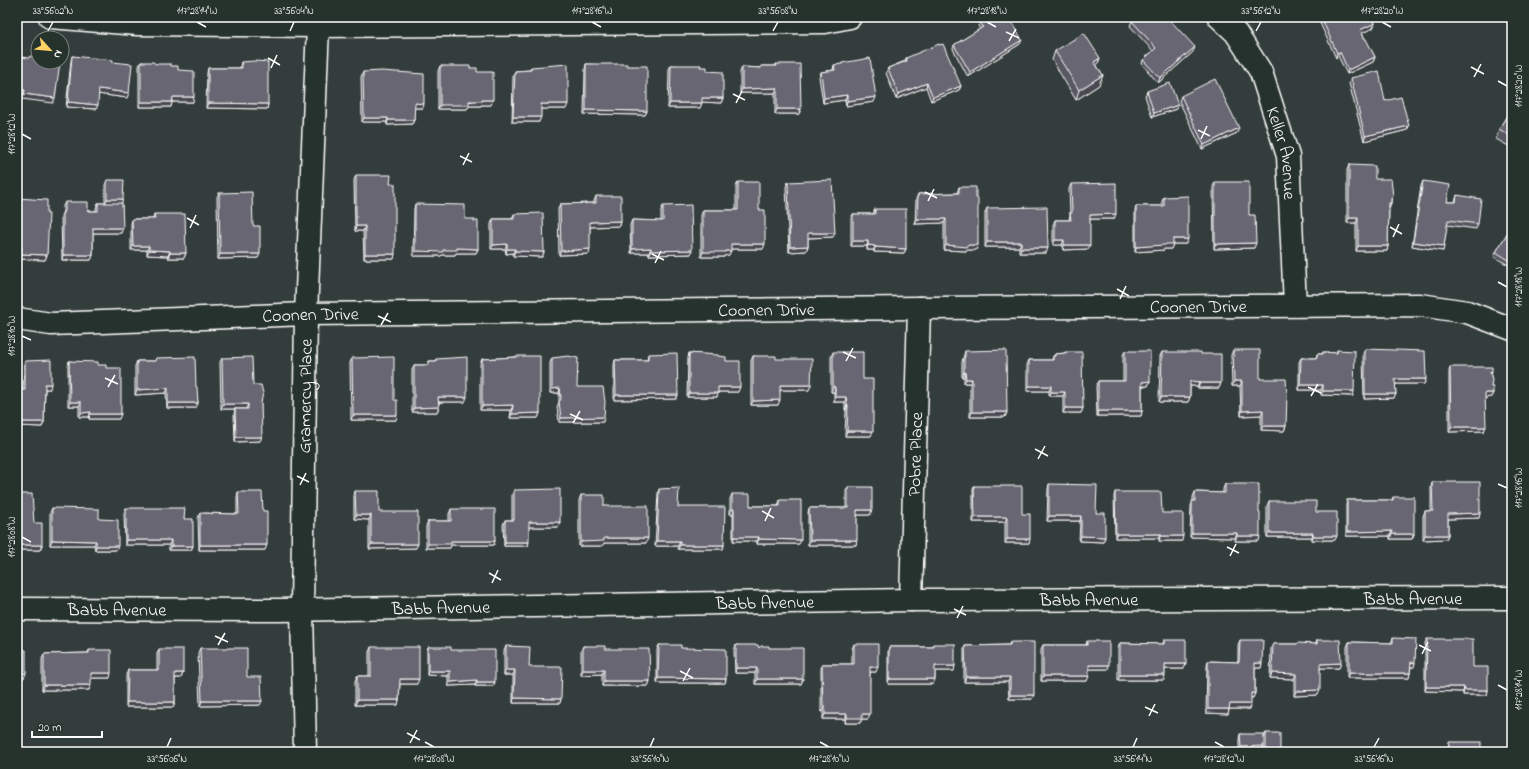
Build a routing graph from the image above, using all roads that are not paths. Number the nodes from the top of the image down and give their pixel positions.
1 (50, 17) edge
2 (850, 17) edge
3 (1219, 17) edge
4 (319, 22) edge
5 (1295, 305) junction
6 (919, 308) junction
7 (306, 314) junction
8 (17, 319) edge
9 (1512, 329) edge
10 (1512, 598) edge
11 (911, 600) junction
12 (17, 609) edge
13 (302, 610) junction
14 (305, 752) edge

1 - 4 street
2 - 4 street
3 - 5 street, Keller Avenue
4 - 7 street, Gramercy Place
5 - 6 street, Coonen Drive
5 - 9 street, Coonen Drive
6 - 7 street, Coonen Drive
6 - 11 street, Pobre Place
7 - 8 street, Coonen Drive
7 - 13 street, Gramercy Place
10 - 11 street, Babb Avenue
11 - 13 street, Babb Avenue
12 - 13 street, Babb Avenue
13 - 14 street, Gramercy Place

